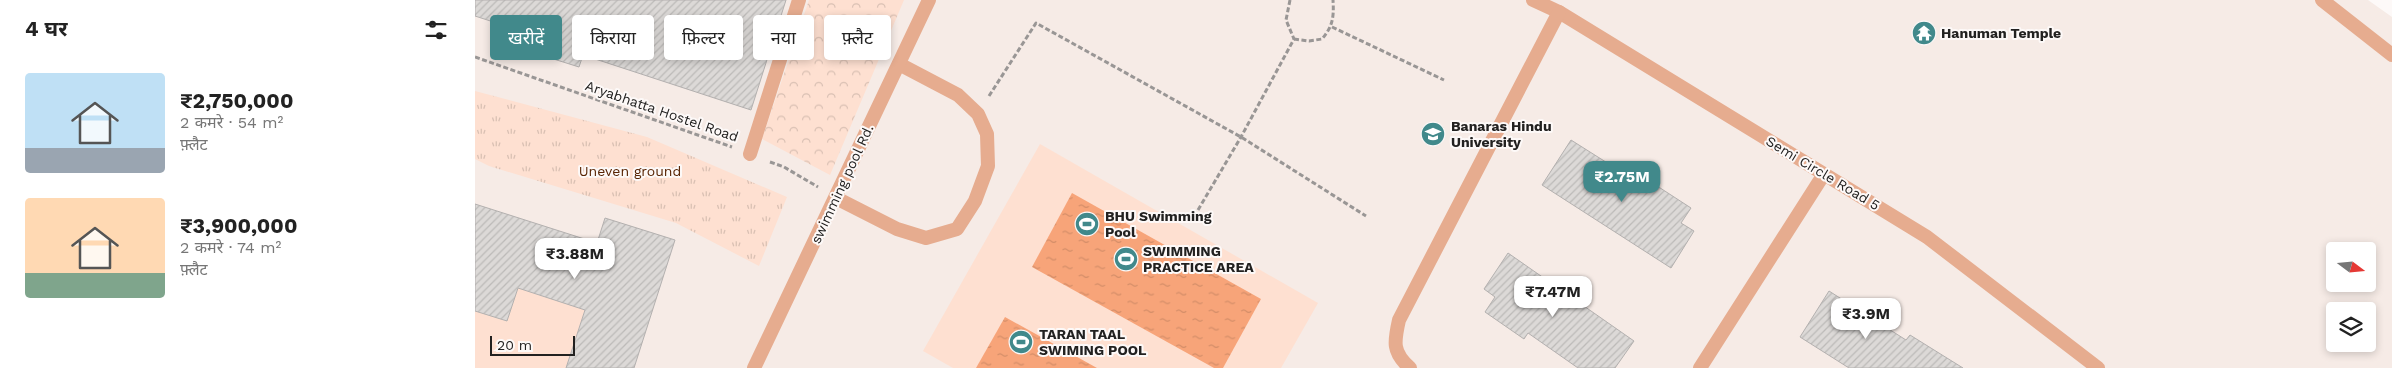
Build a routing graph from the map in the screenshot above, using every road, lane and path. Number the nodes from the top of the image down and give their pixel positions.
1 (799, 0) edge
2 (929, 0) edge
3 (1290, 0) edge
4 (1333, 0) edge
5 (1533, 0) edge
6 (2322, 0) edge
7 (1559, 12) junction
8 (1331, 27) junction
9 (1294, 40) junction
10 (2392, 55) edge
11 (475, 57) edge
12 (899, 64) junction
13 (1443, 80) dead end
14 (978, 114) junction
15 (1241, 137) junction
16 (750, 154) junction
17 (1824, 174) junction
18 (837, 198) junction
19 (1198, 210) dead end
20 (1366, 216) dead end
21 (754, 368) edge
22 (1410, 368) edge
23 (1700, 368) edge
24 (2098, 368) edge

1 - 16 lane
2 - 12 lane, swimming pool Rd.
3 - 9 path
4 - 8 path
5 - 7 lane, Semi Circle Road 5
6 - 10 lane
7 - 17 lane, Semi Circle Road 5
7 - 22 lane
8 - 9 path
8 - 13 path
9 - 15 path
11 - 16 path, Aryabhatta Hostel Road
12 - 14 lane
12 - 18 lane, swimming pool Rd.
14 - 15 path
14 - 18 lane
15 - 19 path
15 - 20 path
16 - 18 path, Aryabhatta Hostel Road
17 - 23 lane
17 - 24 lane, Semi Circle Road 5
18 - 21 lane, swimming pool Rd.

